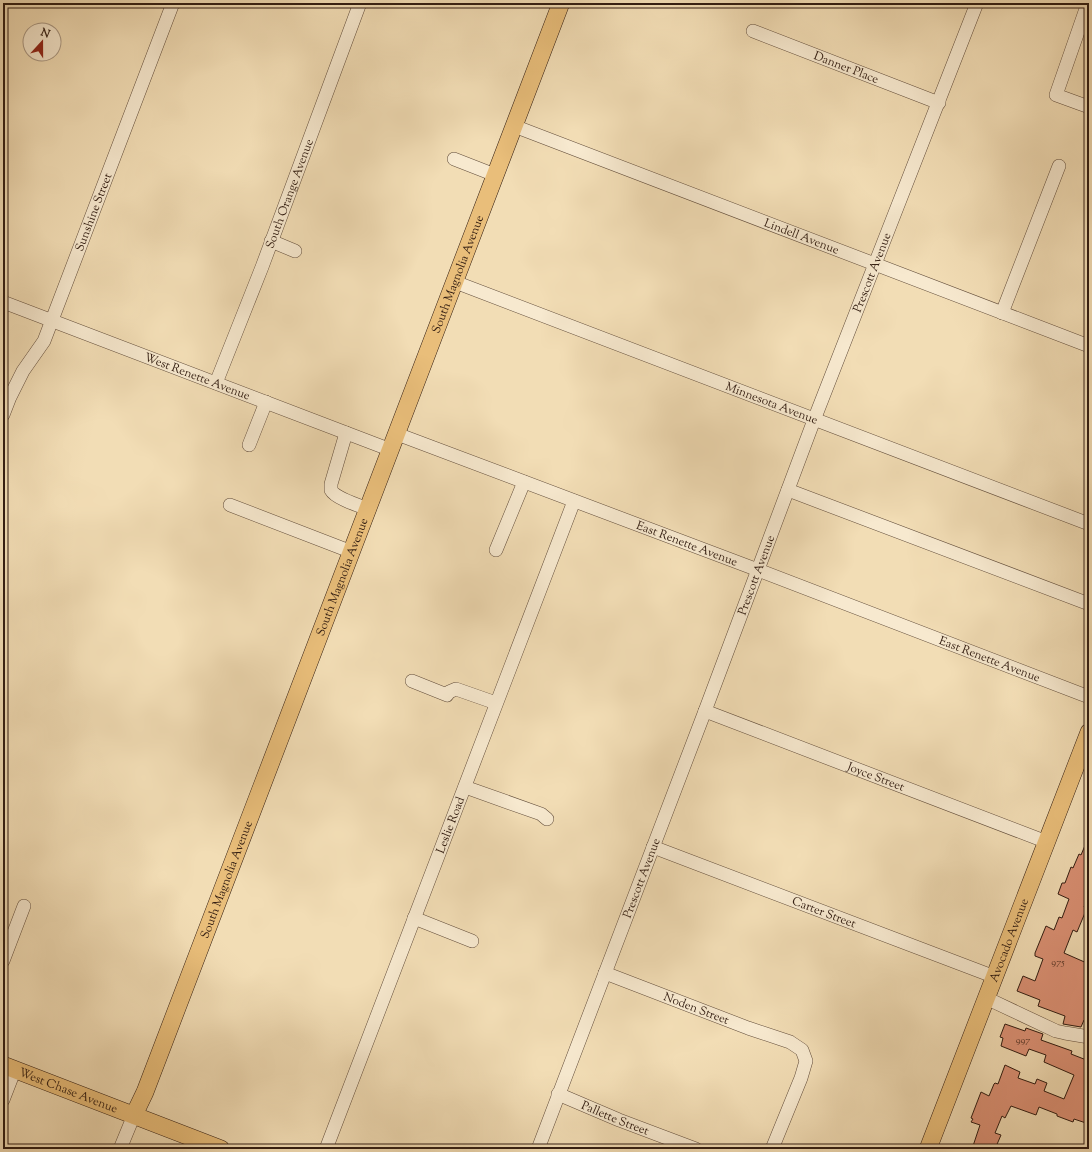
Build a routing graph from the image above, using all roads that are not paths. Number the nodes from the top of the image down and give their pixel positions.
1 (174, 3) edge
2 (360, 3) edge
3 (561, 3) edge
4 (977, 3) edge
5 (1088, 3) edge
6 (753, 31) dead end
7 (939, 103) junction
8 (1089, 107) edge
9 (514, 126) junction
10 (454, 159) dead end
11 (1059, 166) dead end
12 (495, 175) junction
13 (271, 242) junction
14 (295, 251) dead end
15 (875, 264) junction
16 (455, 282) junction
17 (3, 302) edge
18 (1002, 313) junction
19 (51, 321) junction
20 (1089, 346) edge
21 (216, 384) junction
22 (266, 402) junction
23 (3, 415) edge
24 (814, 420) junction
25 (346, 433) junction
26 (397, 434) junction
27 (250, 445) dead end
28 (391, 450) junction
29 (524, 482) junction
30 (788, 490) junction
31 (574, 501) junction
32 (230, 505) dead end
33 (368, 509) junction
34 (1089, 524) edge
35 (496, 550) dead end
36 (352, 552) junction
37 (758, 570) junction
38 (1089, 604) edge
39 (412, 681) dead end
40 (1089, 698) edge
41 (496, 704) junction
42 (705, 711) junction
43 (1089, 732) edge
44 (465, 787) junction
45 (547, 819) dead end
46 (1047, 842) junction
47 (653, 847) junction
48 (24, 906) dead end
49 (414, 918) junction
50 (472, 941) dead end
51 (3, 961) edge
52 (605, 973) junction
53 (995, 977) junction
54 (986, 998) junction
55 (1089, 1037) edge
56 (9, 1067) edge
57 (558, 1094) junction
58 (3, 1100) edge
59 (134, 1115) junction
60 (120, 1149) edge
61 (221, 1149) edge
62 (326, 1149) edge
63 (538, 1149) edge
64 (696, 1149) edge
65 (772, 1149) edge
66 (928, 1149) edge

1 - 19 street, Sunshine Street
2 - 13 street, South Orange Avenue
3 - 9 main road, South Magnolia Avenue
4 - 7 street, Prescott Avenue
5 - 8 street
6 - 7 street, Danner Place
7 - 15 street, Prescott Avenue
9 - 12 main road, South Magnolia Avenue
9 - 15 street, Lindell Avenue
10 - 12 street
11 - 18 street
12 - 16 main road, South Magnolia Avenue
13 - 14 street
13 - 21 street, South Orange Avenue
15 - 18 street, Lindell Avenue
15 - 24 street, Prescott Avenue
16 - 24 street, Minnesota Avenue
16 - 26 main road, South Magnolia Avenue
17 - 19 street, West Renette Avenue
18 - 20 street, Lindell Avenue
19 - 21 street, West Renette Avenue
19 - 23 street, Sunshine Street
21 - 22 street, West Renette Avenue
22 - 25 street, West Renette Avenue
22 - 27 street
24 - 30 street, Prescott Avenue
24 - 34 street, Minnesota Avenue
25 - 28 street, West Renette Avenue
25 - 33 street
26 - 28 main road, South Magnolia Avenue
26 - 29 street, East Renette Avenue
28 - 33 main road, South Magnolia Avenue
29 - 31 street, East Renette Avenue
29 - 35 street
30 - 37 street, Prescott Avenue
30 - 38 street
31 - 37 street, East Renette Avenue
31 - 41 street, Leslie Road
32 - 36 street
33 - 36 main road, South Magnolia Avenue
36 - 59 main road, South Magnolia Avenue
37 - 40 street, East Renette Avenue
37 - 42 street, Prescott Avenue
39 - 41 street
41 - 44 street, Leslie Road
42 - 46 street, Joyce Street
42 - 47 street, Prescott Avenue
43 - 46 main road, Avocado Avenue
44 - 45 street
44 - 49 street, Leslie Road
46 - 53 main road, Avocado Avenue
47 - 52 street, Prescott Avenue
47 - 53 street, Carter Street
48 - 51 street
49 - 50 street
49 - 62 street, Leslie Road
52 - 57 street, Prescott Avenue
52 - 65 street, Noden Street
53 - 54 main road, Avocado Avenue
54 - 55 street
54 - 66 main road, Avocado Avenue
56 - 58 street
56 - 59 main road, West Chase Avenue
57 - 63 street, Prescott Avenue
57 - 64 street, Pallette Street
59 - 60 street, South Magnolia Avenue
59 - 61 main road, West Chase Avenue

